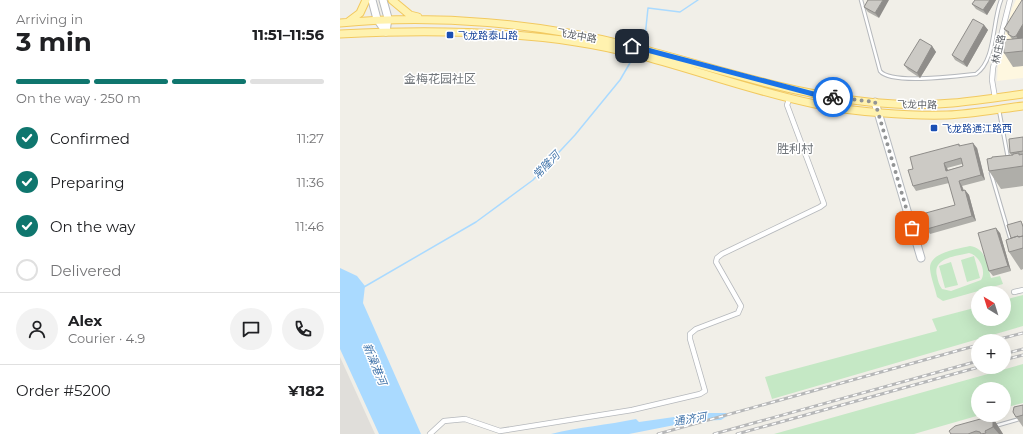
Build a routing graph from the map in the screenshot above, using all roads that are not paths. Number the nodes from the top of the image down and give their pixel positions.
1 (366, 0) edge
2 (372, 0) edge
3 (383, 0) edge
4 (392, 0) edge
5 (860, 0) edge
6 (1001, 0) edge
7 (1010, 0) edge
8 (388, 18) junction
9 (377, 20) junction
10 (430, 20) junction
11 (348, 22) junction
12 (340, 23) edge
13 (386, 32) junction
14 (340, 34) edge
15 (1023, 94) edge
16 (790, 97) junction
17 (995, 98) junction
18 (875, 102) junction
19 (1023, 106) edge
20 (998, 108) junction
21 (878, 112) junction
22 (1010, 165) edge
23 (994, 167) edge
24 (1011, 243) edge
25 (921, 258) dead end
26 (1023, 290) edge
27 (1014, 292) dead end
28 (1023, 418) edge
29 (994, 426) edge
30 (430, 434) edge

1 - 11 main road
2 - 9 street
3 - 8 street
4 - 10 main road
5 - 6 lane
7 - 17 street, 林庄路
8 - 9 main road, 飞龙中路
8 - 10 main road, 飞龙中路
8 - 13 street
9 - 11 main road, 飞龙中路
9 - 13 street
10 - 18 main road, 飞龙中路
11 - 12 main road, 飞龙中路
13 - 14 main road, 飞龙中路
13 - 16 main road, 飞龙中路
15 - 17 main road, 飞龙中路
16 - 21 main road, 飞龙中路
16 - 30 street
17 - 18 main road, 飞龙中路
18 - 21 street
19 - 20 main road, 飞龙中路
20 - 21 main road, 飞龙中路
20 - 22 lane
21 - 25 street
23 - 24 lane
26 - 27 street
28 - 29 lane

